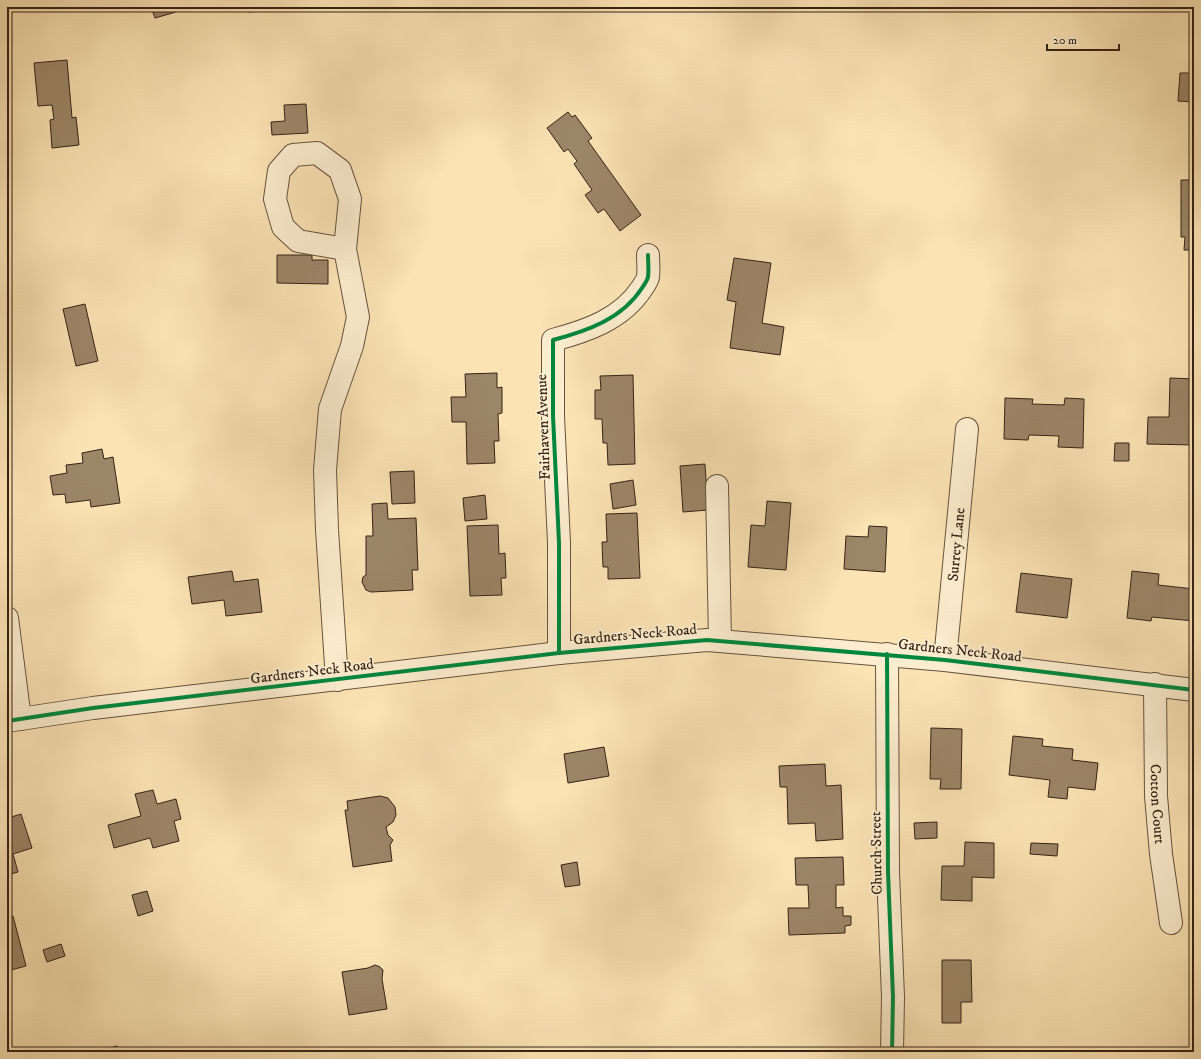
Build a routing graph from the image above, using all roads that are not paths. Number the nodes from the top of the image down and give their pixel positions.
1 (345, 249) junction
2 (648, 255) dead end
3 (967, 429) dead end
4 (717, 486) dead end
5 (7, 618) edge
6 (720, 641) junction
7 (560, 653) junction
8 (887, 654) junction
9 (945, 660) junction
10 (337, 680) junction
11 (1155, 684) junction
12 (1194, 690) edge
13 (14, 720) edge
14 (1171, 923) dead end
15 (892, 1052) edge

1 - 1 street
1 - 10 street
2 - 7 street, Fairhaven Avenue
3 - 9 street, Surrey Lane
4 - 6 street
5 - 13 street
6 - 7 street, Gardners Neck Road
6 - 8 street, Gardners Neck Road
7 - 10 street, Gardners Neck Road
8 - 9 street, Gardners Neck Road
8 - 15 street, Church Street
9 - 11 street, Gardners Neck Road
10 - 13 street, Gardners Neck Road
11 - 12 street, Gardners Neck Road
11 - 14 street, Cotton Court

